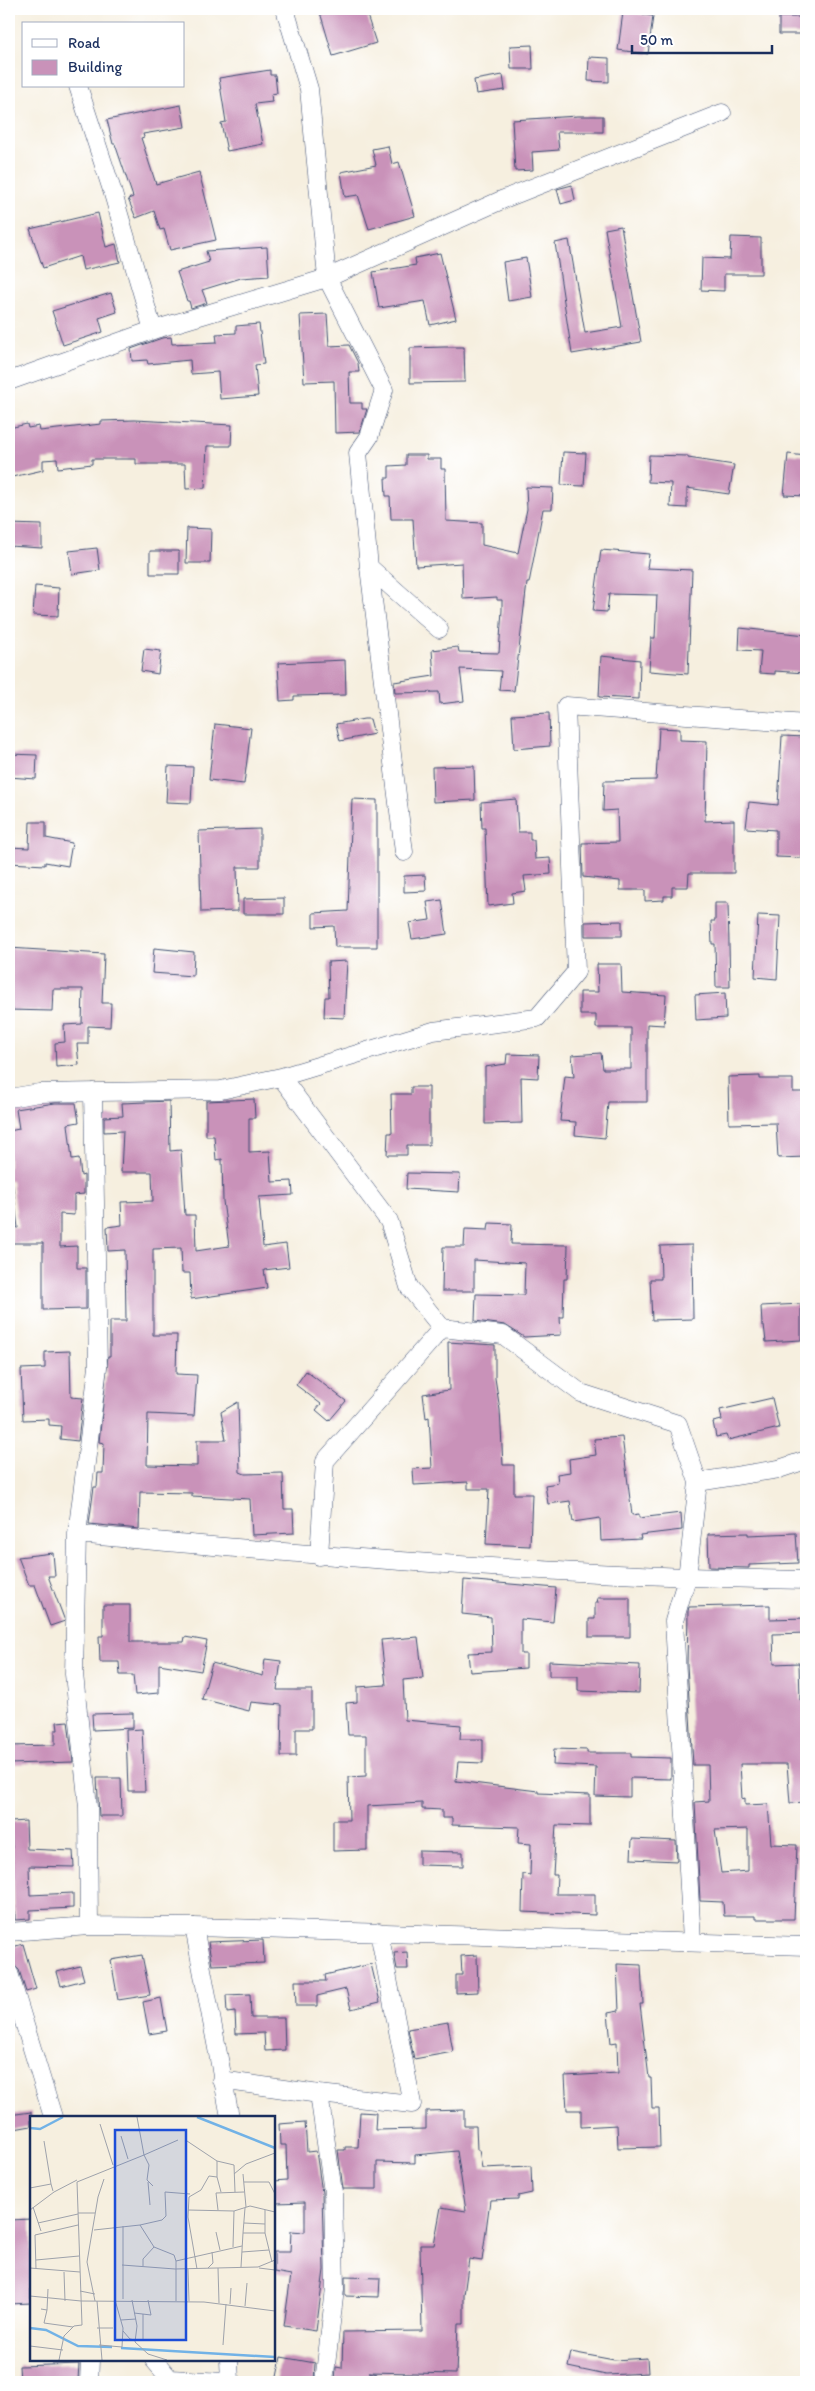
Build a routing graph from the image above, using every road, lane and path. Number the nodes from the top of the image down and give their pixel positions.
1 (285, 9) edge
2 (79, 88) edge
3 (722, 113) dead end
4 (327, 278) junction
5 (153, 330) junction
6 (9, 381) edge
7 (369, 567) junction
8 (439, 629) dead end
9 (806, 724) edge
10 (404, 852) dead end
11 (282, 1077) junction
12 (93, 1092) junction
13 (9, 1098) edge
14 (442, 1328) junction
15 (806, 1460) edge
16 (698, 1482) junction
17 (77, 1534) junction
18 (319, 1556) junction
19 (687, 1578) junction
20 (806, 1580) edge
21 (89, 1926) junction
22 (194, 1927) junction
23 (9, 1932) edge
24 (379, 1932) junction
25 (692, 1941) junction
26 (806, 1946) edge
27 (9, 1973) edge
28 (221, 2080) junction
29 (319, 2094) junction
30 (53, 2116) edge
31 (230, 2116) edge
32 (90, 2361) edge
33 (155, 2361) edge
34 (229, 2361) edge
35 (89, 2382) edge
36 (224, 2382) edge
37 (230, 2382) edge
38 (324, 2382) edge

1 - 4 street
2 - 5 street
3 - 4 street
4 - 5 street
4 - 7 street
5 - 6 street
7 - 8 street
7 - 10 street
9 - 11 street
11 - 12 street
11 - 14 street
12 - 13 street
12 - 17 street
14 - 16 street
14 - 18 street
15 - 16 street
16 - 19 street
17 - 18 street
17 - 21 street
18 - 19 street
19 - 20 street
19 - 25 street
21 - 22 street
21 - 23 street
22 - 24 street
22 - 28 street
24 - 25 street
24 - 29 street
25 - 26 street
27 - 30 street
28 - 29 street
28 - 31 street
29 - 38 street
32 - 35 street
33 - 36 street
34 - 37 street

